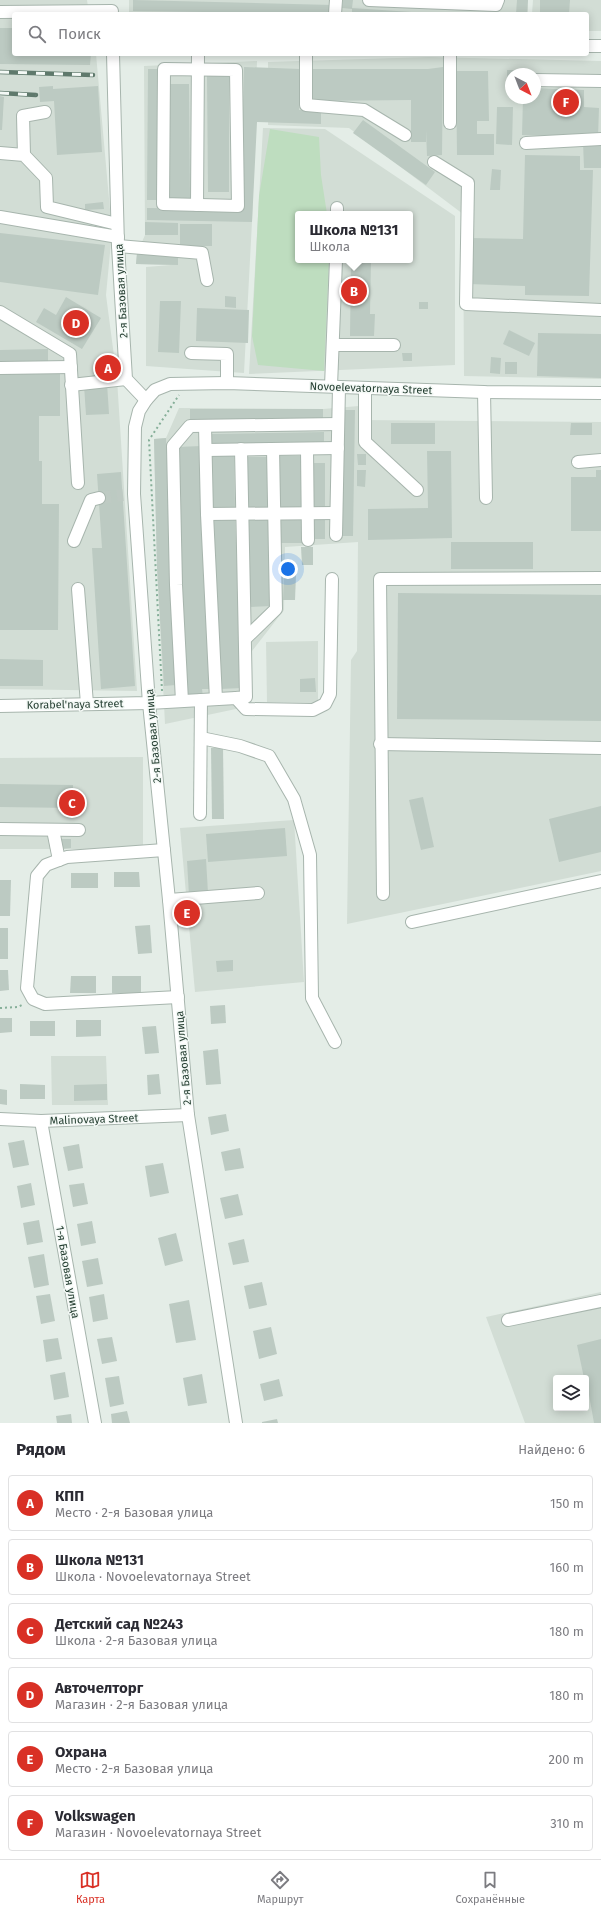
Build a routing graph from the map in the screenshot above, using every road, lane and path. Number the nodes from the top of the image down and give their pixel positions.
1 (336, 0) edge
2 (369, 0) edge
3 (498, 0) edge
4 (420, 1) edge
5 (437, 2) edge
6 (48, 6) edge
7 (6, 8) edge
8 (112, 8) edge
9 (335, 12) edge
10 (589, 46) edge
11 (601, 46) edge
12 (113, 56) edge
13 (198, 56) edge
14 (306, 56) edge
15 (450, 56) edge
16 (198, 69) junction
17 (541, 80) edge
18 (601, 81) edge
19 (45, 112) dead end
20 (450, 123) dead end
21 (405, 135) dead end
22 (601, 139) edge
23 (526, 143) dead end
24 (0, 153) edge
25 (24, 155) junction
26 (434, 162) dead end
27 (197, 205) junction
28 (0, 217) edge
29 (117, 224) junction
30 (118, 242) junction
31 (336, 263) edge
32 (207, 280) dead end
33 (601, 310) edge
34 (0, 312) edge
35 (333, 345) junction
36 (394, 345) dead end
37 (191, 353) dead end
38 (71, 367) junction
39 (0, 368) edge
40 (126, 379) junction
41 (227, 383) junction
42 (71, 385) junction
43 (335, 386) junction
44 (365, 388) junction
45 (484, 392) junction
46 (601, 393) edge
47 (180, 394) dead end
48 (146, 400) junction
49 (338, 424) junction
50 (205, 426) junction
51 (338, 448) junction
52 (241, 449) junction
53 (273, 449) junction
54 (307, 449) junction
55 (206, 450) junction
56 (601, 460) edge
57 (578, 462) dead end
58 (78, 483) dead end
59 (417, 490) dead end
60 (99, 498) tunnel mouth
61 (486, 498) dead end
62 (308, 513) junction
63 (336, 513) junction
64 (207, 514) junction
65 (242, 514) junction
66 (274, 514) junction
67 (336, 535) dead end
68 (308, 540) dead end
69 (74, 541) dead end
70 (601, 578) edge
71 (332, 579) dead end
72 (78, 589) dead end
73 (245, 639) junction
74 (162, 695) dead end
75 (236, 698) junction
76 (216, 699) junction
77 (201, 700) junction
78 (182, 701) junction
79 (149, 703) junction
80 (87, 704) junction
81 (0, 706) edge
82 (201, 738) junction
83 (380, 744) junction
84 (601, 748) edge
85 (200, 814) dead end
86 (0, 830) edge
87 (53, 830) junction
88 (79, 830) dead end
89 (164, 850) junction
90 (59, 860) junction
91 (601, 881) edge
92 (258, 893) dead end
93 (383, 894) dead end
94 (169, 900) junction
95 (412, 922) dead end
96 (178, 998) junction
97 (33, 999) junction
98 (0, 1008) edge
99 (335, 1042) dead end
100 (188, 1116) junction
101 (0, 1119) edge
102 (41, 1121) junction
103 (601, 1300) edge
104 (508, 1320) dead end
105 (95, 1423) edge
106 (236, 1423) edge

1 - 9 street
2 - 4 street
3 - 5 street
4 - 5 street
6 - 7 street
6 - 8 street
10 - 11 street
12 - 29 street, 2-я Базовая улица
13 - 16 street
14 - 21 street
15 - 20 street
16 - 27 street
16 - 27 street
16 - 27 street
17 - 18 street
19 - 25 street
22 - 23 street
24 - 25 street
25 - 29 street
26 - 33 street
28 - 30 street
29 - 30 street, 2-я Базовая улица
30 - 32 street
30 - 40 street, 2-я Базовая улица
31 - 35 street
34 - 38 street
35 - 36 street
35 - 43 street
37 - 41 street
38 - 39 street
38 - 42 street
40 - 42 street
40 - 48 street
41 - 43 street, Novoelevatornaya Street
41 - 48 street, Novoelevatornaya Street
42 - 58 street
43 - 44 street, Novoelevatornaya Street
43 - 49 street
44 - 45 street, Novoelevatornaya Street
44 - 59 street
45 - 46 street, Novoelevatornaya Street
45 - 61 street
47 - 74 path
48 - 79 street, 2-я Базовая улица
49 - 50 street
49 - 51 street
50 - 55 street
50 - 78 street
51 - 54 street
51 - 63 street
52 - 53 street
52 - 55 street
52 - 65 street
53 - 54 street
53 - 66 street
54 - 62 street
55 - 64 street
56 - 57 street
60 - 69 street
62 - 63 street
62 - 66 street
62 - 68 street
63 - 67 street
64 - 65 street
64 - 76 street
65 - 66 street
65 - 73 street
66 - 73 street
70 - 83 street
71 - 75 street
72 - 80 street
73 - 75 street
75 - 76 street, Korabel'naya Street
76 - 77 street, Korabel'naya Street
77 - 78 street, Korabel'naya Street
77 - 82 street
78 - 79 street, Korabel'naya Street
79 - 80 street, Korabel'naya Street
79 - 89 street, 2-я Базовая улица
80 - 81 street, Korabel'naya Street
82 - 85 street
82 - 99 street
83 - 84 street
83 - 93 street
86 - 87 street
87 - 88 street
87 - 90 street
89 - 90 street
89 - 94 street, 2-я Базовая улица
90 - 97 street
91 - 95 street
92 - 94 street
94 - 96 street, 2-я Базовая улица
96 - 97 street
96 - 100 street, 2-я Базовая улица
97 - 98 path
100 - 102 street, Malinovaya Street
100 - 106 street, 2-я Базовая улица
101 - 102 street, Malinovaya Street
102 - 105 street, 1-я Базовая улица
103 - 104 street

